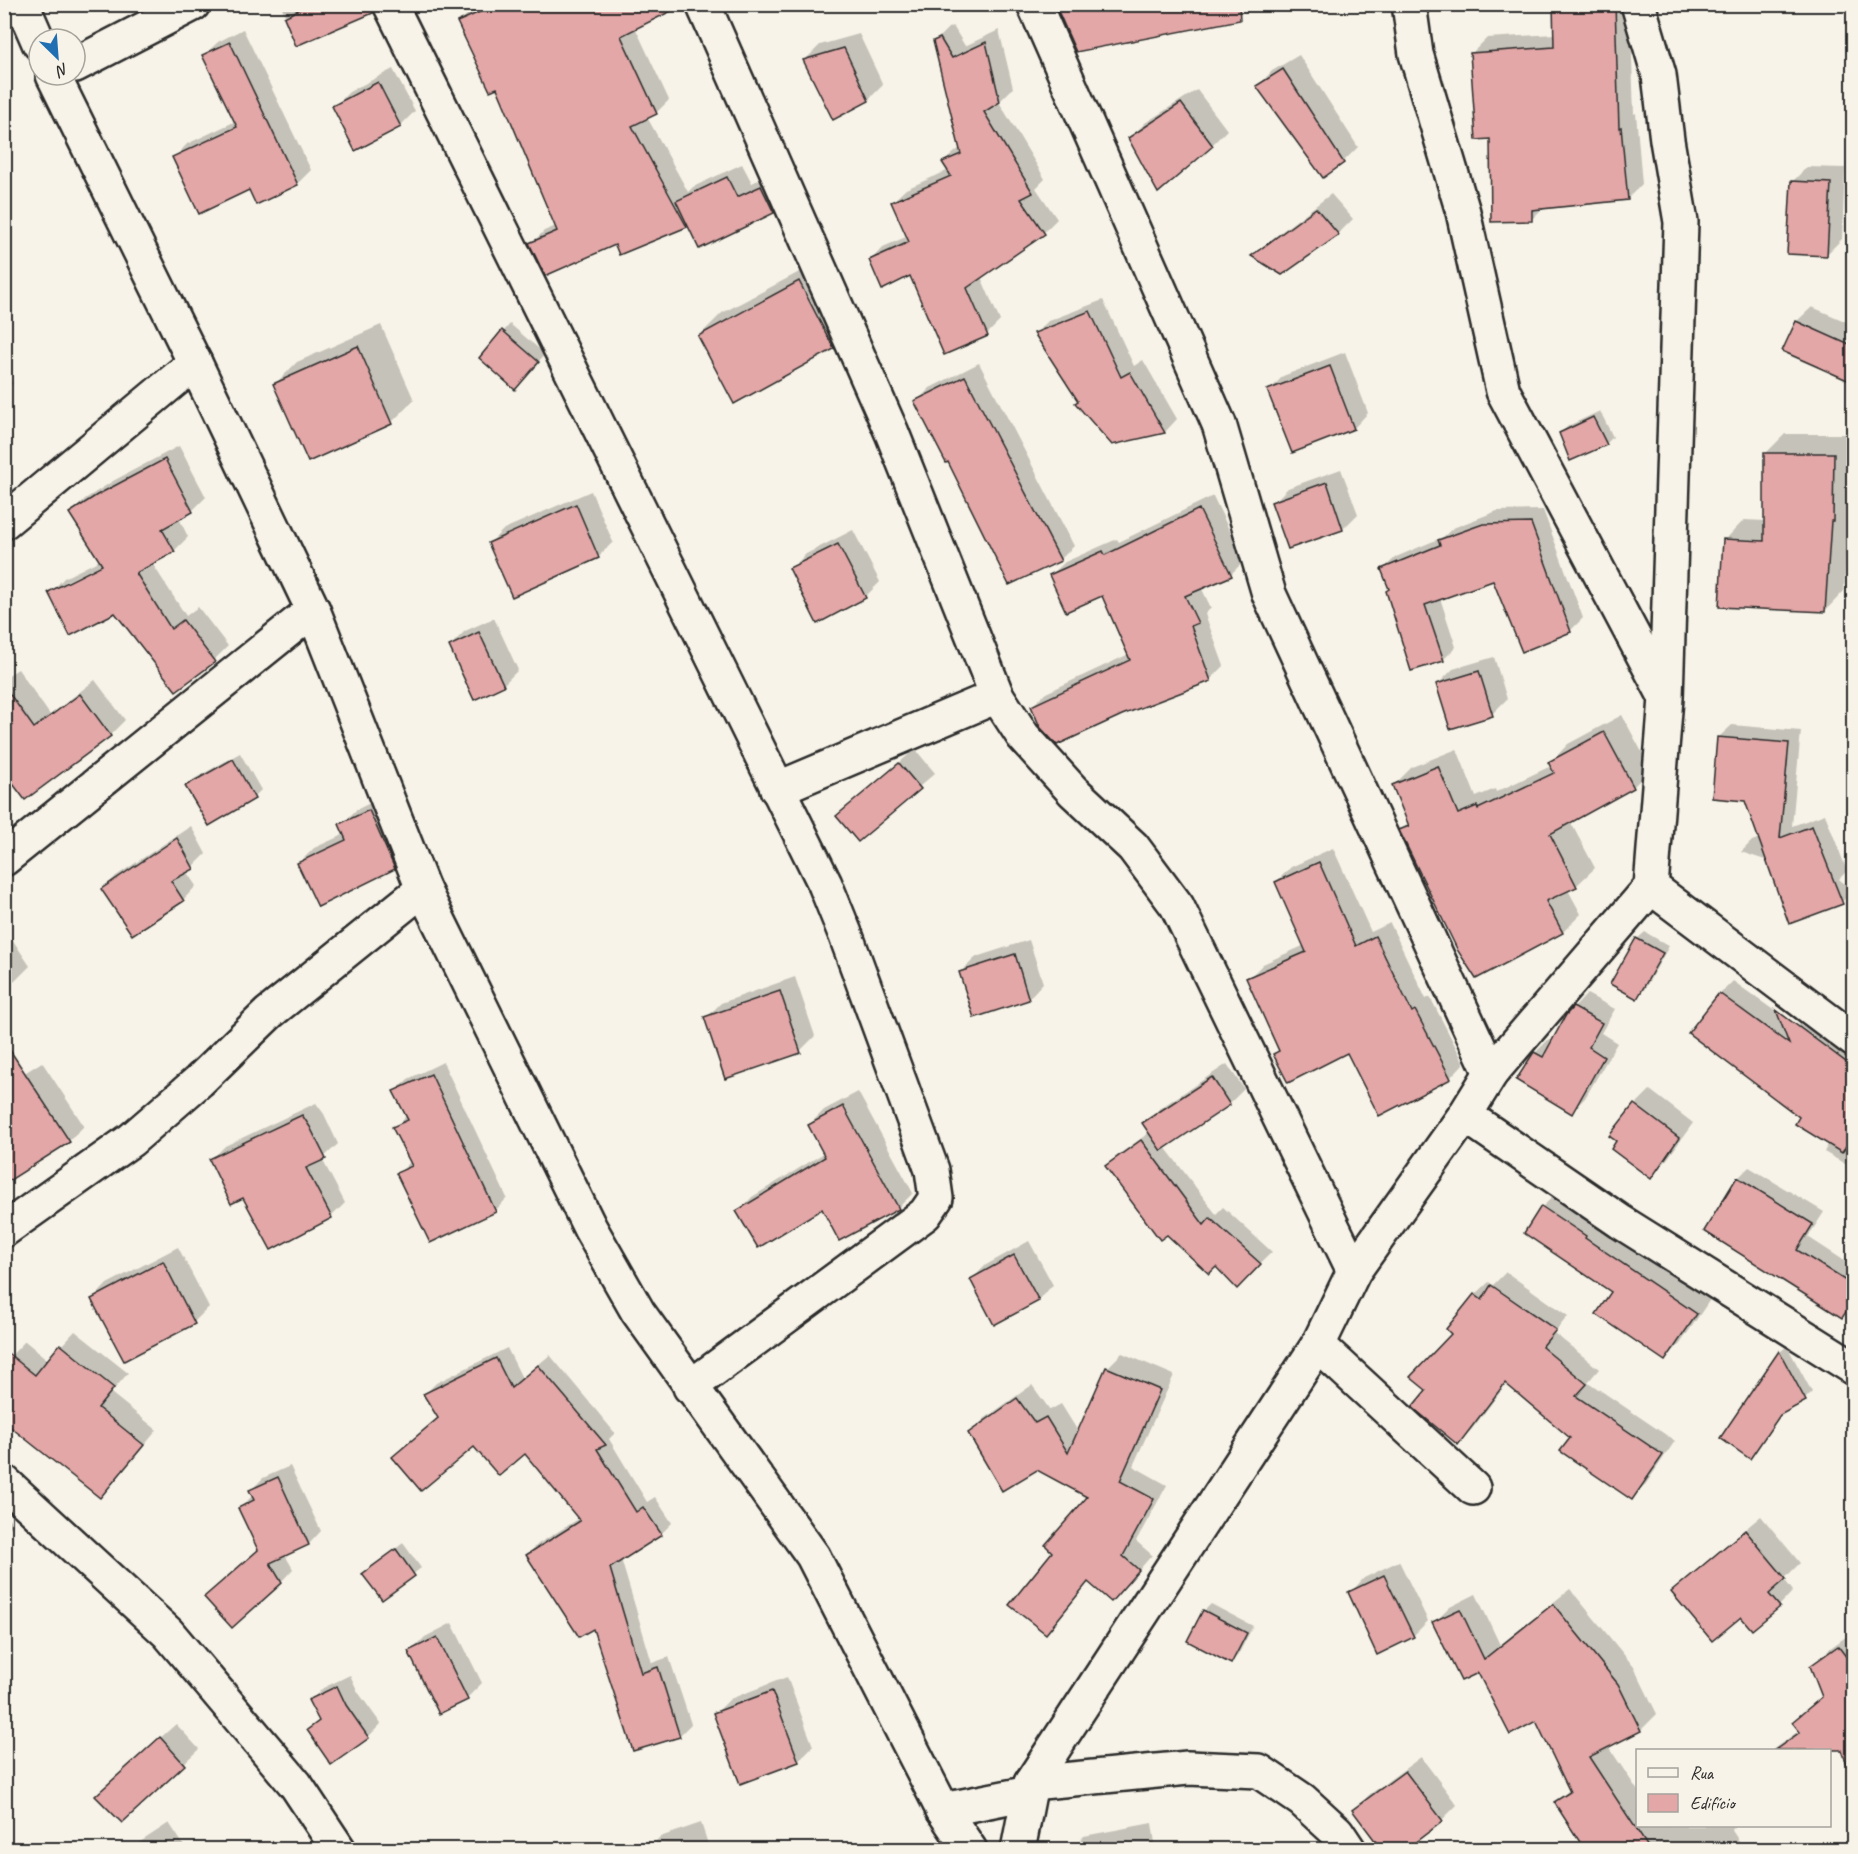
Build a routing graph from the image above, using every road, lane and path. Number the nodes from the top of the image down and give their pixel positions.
1 (22, 4) edge
2 (193, 4) edge
3 (390, 4) edge
4 (703, 4) edge
5 (1034, 4) edge
6 (1409, 4) edge
7 (1638, 4) edge
8 (32, 27) edge
9 (87, 59) edge
10 (66, 87) edge
11 (195, 363) junction
12 (4, 522) edge
13 (313, 610) junction
14 (997, 696) junction
15 (1666, 698) junction
16 (777, 789) junction
17 (4, 859) edge
18 (1651, 887) junction
19 (423, 889) junction
20 (1854, 1040) edge
21 (1491, 1073) junction
22 (1465, 1115) junction
23 (4, 1230) edge
24 (1354, 1271) junction
25 (1318, 1346) junction
26 (1854, 1368) edge
27 (690, 1387) junction
28 (4, 1482) edge
29 (1473, 1488) dead end
30 (1030, 1788) junction
31 (943, 1809) junction
32 (339, 1850) edge
33 (970, 1850) edge
34 (1018, 1850) edge
35 (1349, 1850) edge

1 - 8 street
2 - 9 street
3 - 16 street
4 - 14 street
5 - 21 street
6 - 15 street
7 - 15 street
10 - 11 street
11 - 12 street
11 - 13 street
13 - 17 street
13 - 19 street
14 - 16 street
14 - 24 street
15 - 18 street
16 - 27 street
18 - 20 street
18 - 21 street
19 - 23 street
19 - 27 street
21 - 22 street
22 - 24 street
22 - 26 street
24 - 25 street
25 - 29 street
25 - 30 street
27 - 31 street
28 - 32 street
30 - 31 street
30 - 34 street
30 - 35 street
31 - 33 street

